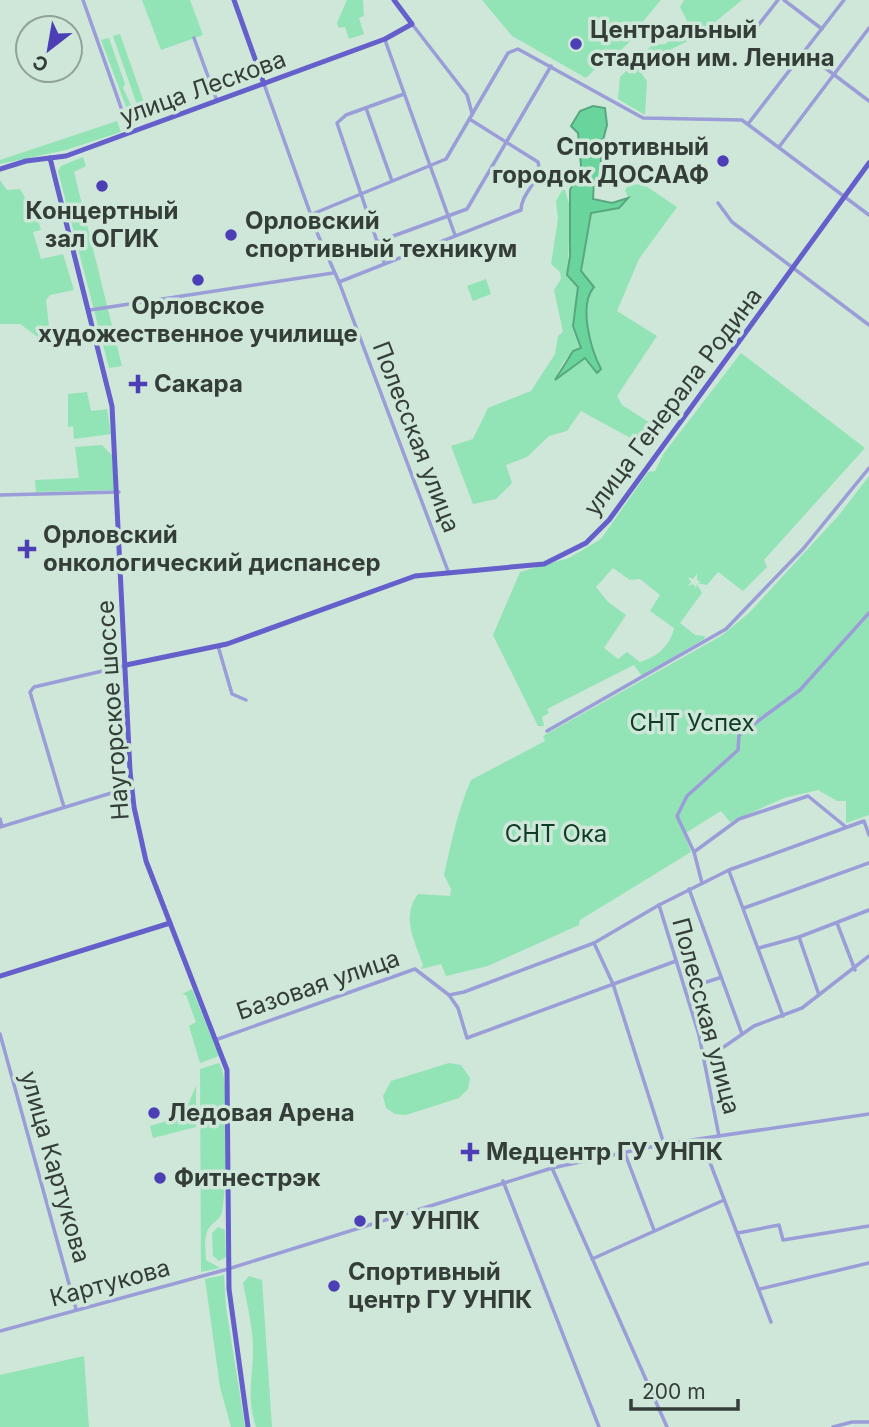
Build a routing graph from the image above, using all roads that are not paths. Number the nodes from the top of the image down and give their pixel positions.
1 (83, 0) edge
2 (234, 0) edge
3 (394, 0) edge
4 (778, 0) edge
5 (784, 0) edge
6 (835, 0) edge
7 (843, 2) edge
8 (412, 24) junction
9 (756, 28) dead end
10 (869, 28) edge
11 (822, 29) junction
12 (194, 38) dead end
13 (385, 39) junction
14 (804, 52) junction
15 (551, 66) junction
16 (833, 74) junction
17 (264, 85) junction
18 (484, 93) junction
19 (404, 94) junction
20 (467, 95) junction
21 (217, 101) junction
22 (869, 101) edge
23 (366, 108) junction
24 (472, 118) junction
25 (748, 124) junction
26 (130, 133) junction
27 (507, 143) junction
28 (779, 148) junction
29 (50, 158) junction
30 (869, 163) edge
31 (431, 168) junction
32 (0, 169) edge
33 (392, 181) junction
34 (360, 194) junction
35 (845, 197) junction
36 (719, 205) dead end
37 (310, 215) junction
38 (448, 215) junction
39 (869, 215) edge
40 (455, 236) junction
41 (377, 242) junction
42 (384, 262) junction
43 (795, 268) junction
44 (333, 273) junction
45 (339, 282) junction
46 (90, 310) junction
47 (869, 325) edge
48 (869, 468) edge
49 (119, 492) junction
50 (0, 495) edge
51 (448, 571) junction
52 (869, 613) edge
53 (219, 646) junction
54 (126, 666) junction
55 (246, 701) dead end
56 (547, 732) dead end
57 (131, 787) junction
58 (64, 807) junction
59 (0, 819) edge
60 (867, 820) edge
61 (1, 827) edge
62 (846, 827) junction
63 (869, 835) edge
64 (694, 852) junction
65 (869, 863) edge
66 (729, 870) junction
67 (702, 883) junction
68 (689, 889) junction
69 (659, 905) junction
70 (744, 908) junction
71 (869, 910) edge
72 (170, 923) junction
73 (837, 923) junction
74 (799, 937) junction
75 (594, 943) junction
76 (759, 948) junction
77 (869, 956) edge
78 (676, 961) junction
79 (855, 970) junction
80 (0, 976) edge
81 (719, 978) junction
82 (613, 984) junction
83 (684, 989) junction
84 (449, 995) junction
85 (819, 995) junction
86 (783, 1016) junction
87 (0, 1034) edge
88 (742, 1034) junction
89 (218, 1039) junction
90 (705, 1060) junction
91 (869, 1114) edge
92 (719, 1136) junction
93 (701, 1139) junction
94 (664, 1144) junction
95 (624, 1151) junction
96 (552, 1168) junction
97 (503, 1181) junction
98 (724, 1199) junction
99 (869, 1226) edge
100 (654, 1230) junction
101 (738, 1233) junction
102 (592, 1259) junction
103 (869, 1263) edge
104 (228, 1269) junction
105 (760, 1289) junction
106 (76, 1309) junction
107 (771, 1322) dead end
108 (0, 1331) edge
109 (869, 1422) edge
110 (853, 1424) edge
111 (248, 1427) edge
112 (599, 1427) edge
113 (667, 1427) edge
114 (833, 1427) edge

1 - 26 street
2 - 17 main road, Полесская улица
3 - 8 main road
4 - 9 street
5 - 11 street
6 - 7 street
7 - 11 street
8 - 13 main road, улица Лескова
8 - 20 street
10 - 16 street
11 - 14 street
12 - 21 street
13 - 17 main road, улица Лескова
13 - 19 street
14 - 16 street
14 - 25 street
15 - 18 street
15 - 25 street
15 - 27 street
16 - 22 street
16 - 28 street
17 - 21 main road, улица Лескова
17 - 37 street, Полесская улица
18 - 20 street
18 - 24 street
19 - 23 street
19 - 31 street
20 - 24 street
21 - 26 main road, улица Лескова
23 - 33 street
23 - 34 street
24 - 27 street
24 - 31 street
25 - 28 street
26 - 29 main road, улица Лескова
27 - 38 street
27 - 40 street
28 - 35 street
29 - 32 main road, улица Лескова
29 - 46 main road, Наугорское шоссе
30 - 35 main road, улица Генерала Родина
31 - 33 street
31 - 38 street
33 - 34 street
34 - 37 street
34 - 41 street
35 - 39 street
35 - 43 main road, улица Генерала Родина
36 - 43 street
37 - 44 street, Полесская улица
38 - 40 street
38 - 41 street
40 - 42 street
41 - 42 street
42 - 45 street
43 - 47 street
43 - 51 main road, улица Генерала Родина
44 - 45 street, Полесская улица
44 - 46 street
45 - 51 street, Полесская улица
46 - 49 main road, Наугорское шоссе
48 - 56 street
49 - 50 street
49 - 54 main road, Наугорское шоссе
51 - 53 main road, улица Генерала Родина
52 - 64 street
53 - 54 main road, улица Генерала Родина
53 - 55 street
54 - 57 main road, Наугорское шоссе
54 - 58 street
57 - 58 street
57 - 72 main road, Наугорское шоссе
58 - 61 street
59 - 61 street
60 - 62 street
60 - 63 street
62 - 64 street
62 - 66 street
64 - 67 street
65 - 70 street
66 - 67 street
66 - 70 street
67 - 68 street
68 - 69 street
68 - 81 street
69 - 75 street
69 - 78 street, Полесская улица
70 - 76 street
71 - 73 street
72 - 80 main road
72 - 89 main road, Наугорское шоссе
73 - 74 street
73 - 79 street
74 - 76 street
74 - 85 street
75 - 82 street
75 - 84 street
76 - 86 street
77 - 79 street
78 - 82 street
78 - 83 street, Полесская улица
79 - 85 street
81 - 83 street
81 - 88 street
82 - 84 street
82 - 94 street
83 - 90 street, Полесская улица
84 - 89 street, Базовая улица
85 - 86 street
86 - 88 street
87 - 106 street, улица Картукова
88 - 90 street
89 - 104 main road, Наугорское шоссе
90 - 92 street, Полесская улица
91 - 92 street, Картукова
92 - 93 street, Картукова
93 - 94 street, Картукова
93 - 98 street
94 - 95 street, Картукова
95 - 96 street, Картукова
95 - 100 street
96 - 97 street, Картукова
96 - 102 street
97 - 104 street, Картукова
97 - 112 street
98 - 100 street
98 - 101 street
99 - 101 street
100 - 102 street
101 - 105 street
102 - 113 street
103 - 105 street
104 - 106 street, Картукова
104 - 111 main road, Наугорское шоссе
105 - 107 street
106 - 108 street, Картукова
109 - 110 street
110 - 114 street

